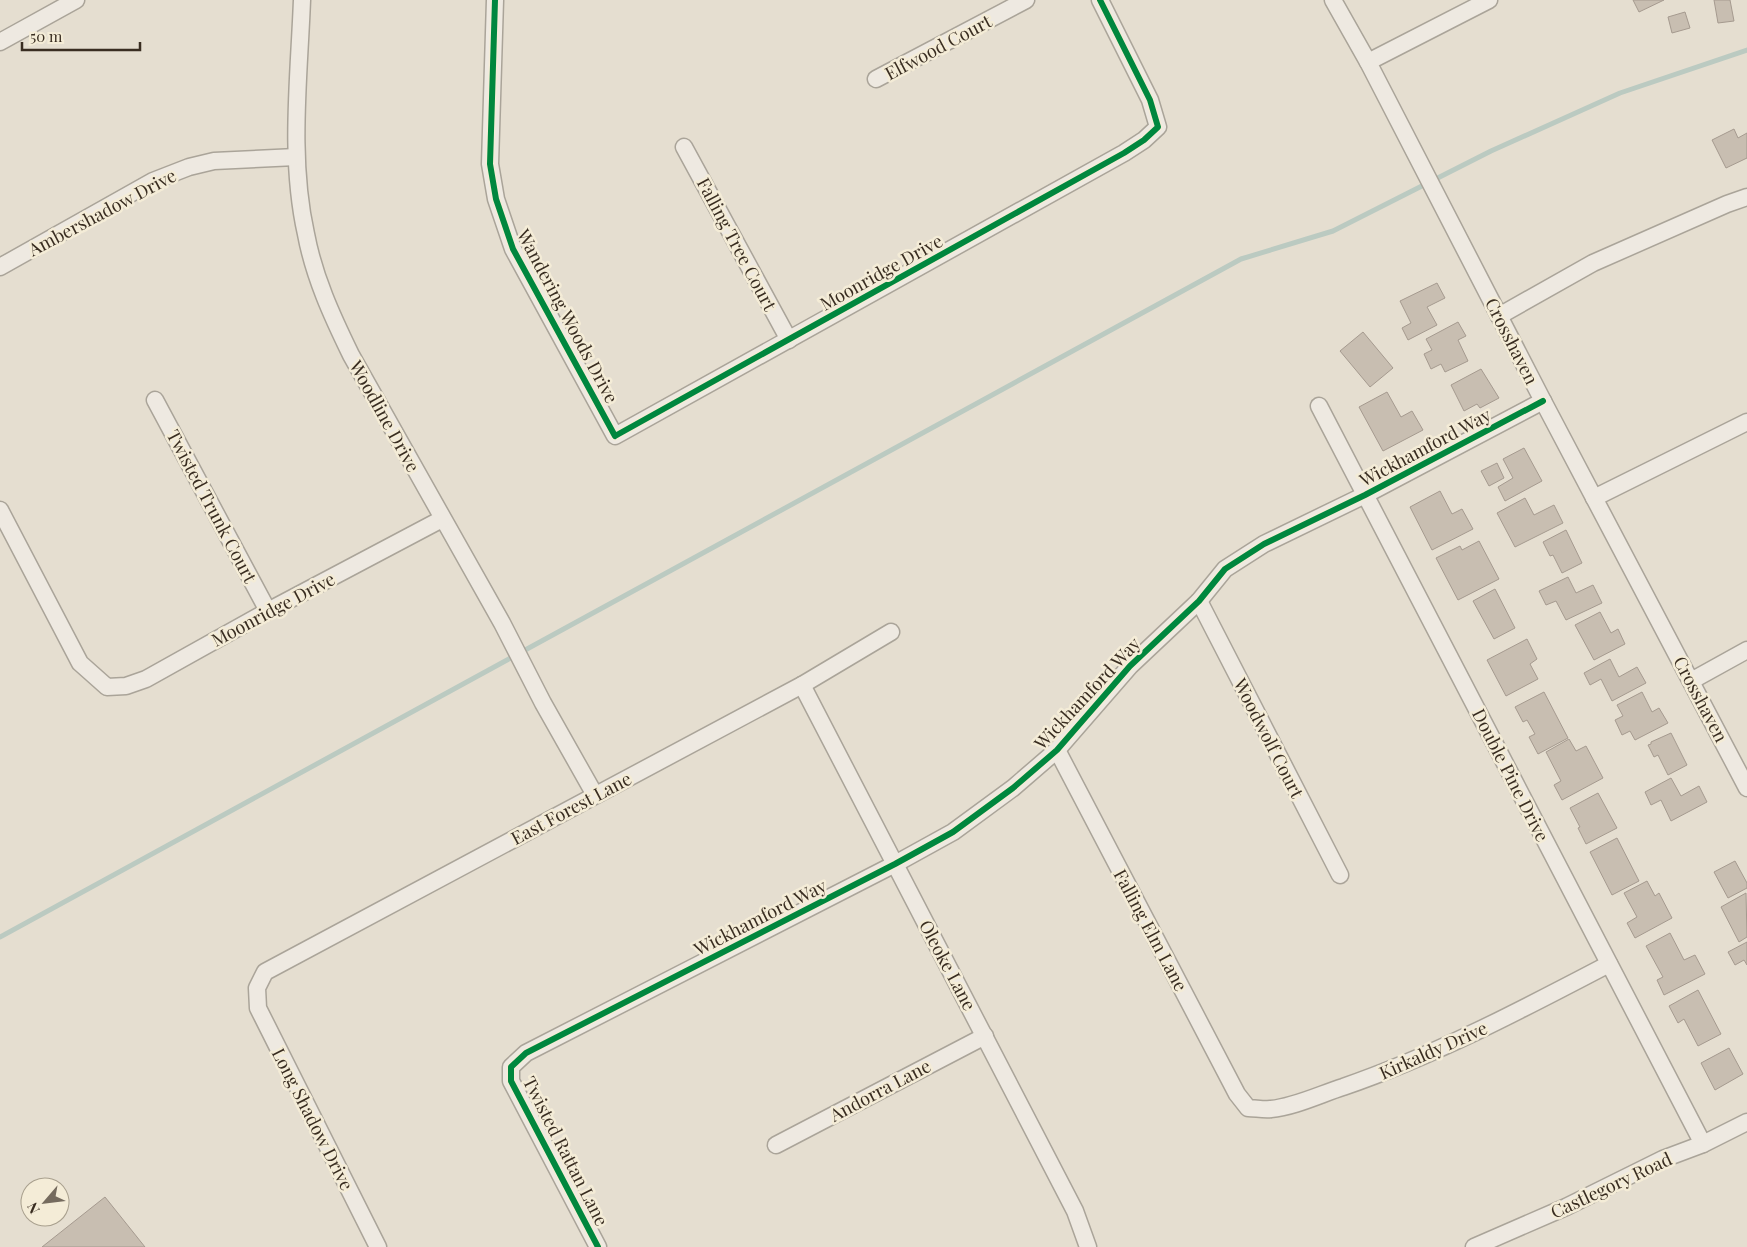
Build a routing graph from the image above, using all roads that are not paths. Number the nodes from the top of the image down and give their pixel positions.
1 (76, 0) edge
2 (302, 0) edge
3 (495, 0) edge
4 (1026, 0) edge
5 (1100, 0) edge
6 (1333, 0) edge
7 (1489, 0) edge
8 (0, 42) edge
9 (1368, 62) junction
10 (876, 79) dead end
11 (684, 147) dead end
12 (296, 157) junction
13 (1747, 197) edge
14 (0, 267) edge
15 (1499, 316) junction
16 (789, 340) junction
17 (156, 400) dead end
18 (1543, 401) junction
19 (1319, 406) dead end
20 (1747, 422) edge
21 (615, 436) joint
22 (1365, 496) junction
23 (1594, 498) junction
24 (0, 510) edge
25 (442, 519) junction
26 (1199, 601) junction
27 (268, 611) junction
28 (891, 632) dead end
29 (1747, 650) edge
30 (1691, 681) junction
31 (802, 685) junction
32 (1057, 750) junction
33 (1747, 788) edge
34 (595, 795) junction
35 (895, 864) junction
36 (1340, 875) dead end
37 (1609, 964) junction
38 (257, 988) joint
39 (985, 1036) junction
40 (511, 1067) joint
41 (1248, 1108) joint
42 (1747, 1122) edge
43 (1703, 1144) junction
44 (776, 1145) dead end
45 (378, 1247) edge
46 (598, 1247) edge
47 (1088, 1247) edge
48 (1474, 1247) edge

1 - 8 street
2 - 12 street, Woodline Drive
3 - 21 street, Wandering Woods Drive
4 - 10 street, Elfwood Court
5 - 16 street, Moonridge Drive
6 - 9 street, Crosshaven
7 - 9 street
9 - 15 street, Crosshaven
11 - 16 street, Falling Tree Court
12 - 14 street, Ambershadow Drive
12 - 25 street, Woodline Drive
13 - 15 street
15 - 18 street, Crosshaven
16 - 21 street, Moonridge Drive
17 - 27 street, Twisted Trunk Court
18 - 22 street, Wickhamford Way
18 - 23 street, Crosshaven
19 - 22 street, Double Pine Drive
20 - 23 street
22 - 26 street, Wickhamford Way
22 - 37 street, Double Pine Drive
23 - 30 street, Crosshaven
24 - 27 street, Moonridge Drive
25 - 27 street, Moonridge Drive
25 - 34 street, Woodline Drive
26 - 32 street, Wickhamford Way
26 - 36 street, Woodwolf Court
28 - 31 street, East Forest Lane
29 - 30 street
30 - 33 street, Crosshaven
31 - 34 street, East Forest Lane
31 - 35 street, Oleoke Lane
32 - 35 street, Wickhamford Way
32 - 41 street, Falling Elm Lane
34 - 38 street, East Forest Lane
35 - 39 street, Oleoke Lane
35 - 40 street, Wickhamford Way
37 - 41 street, Kirkaldy Drive
37 - 43 street, Double Pine Drive
38 - 45 street, Long Shadow Drive
39 - 44 street, Andorra Lane
39 - 47 street, Oleoke Lane
40 - 46 street, Twisted Rattan Lane
42 - 43 street, Castlegory Road
43 - 48 street, Castlegory Road

